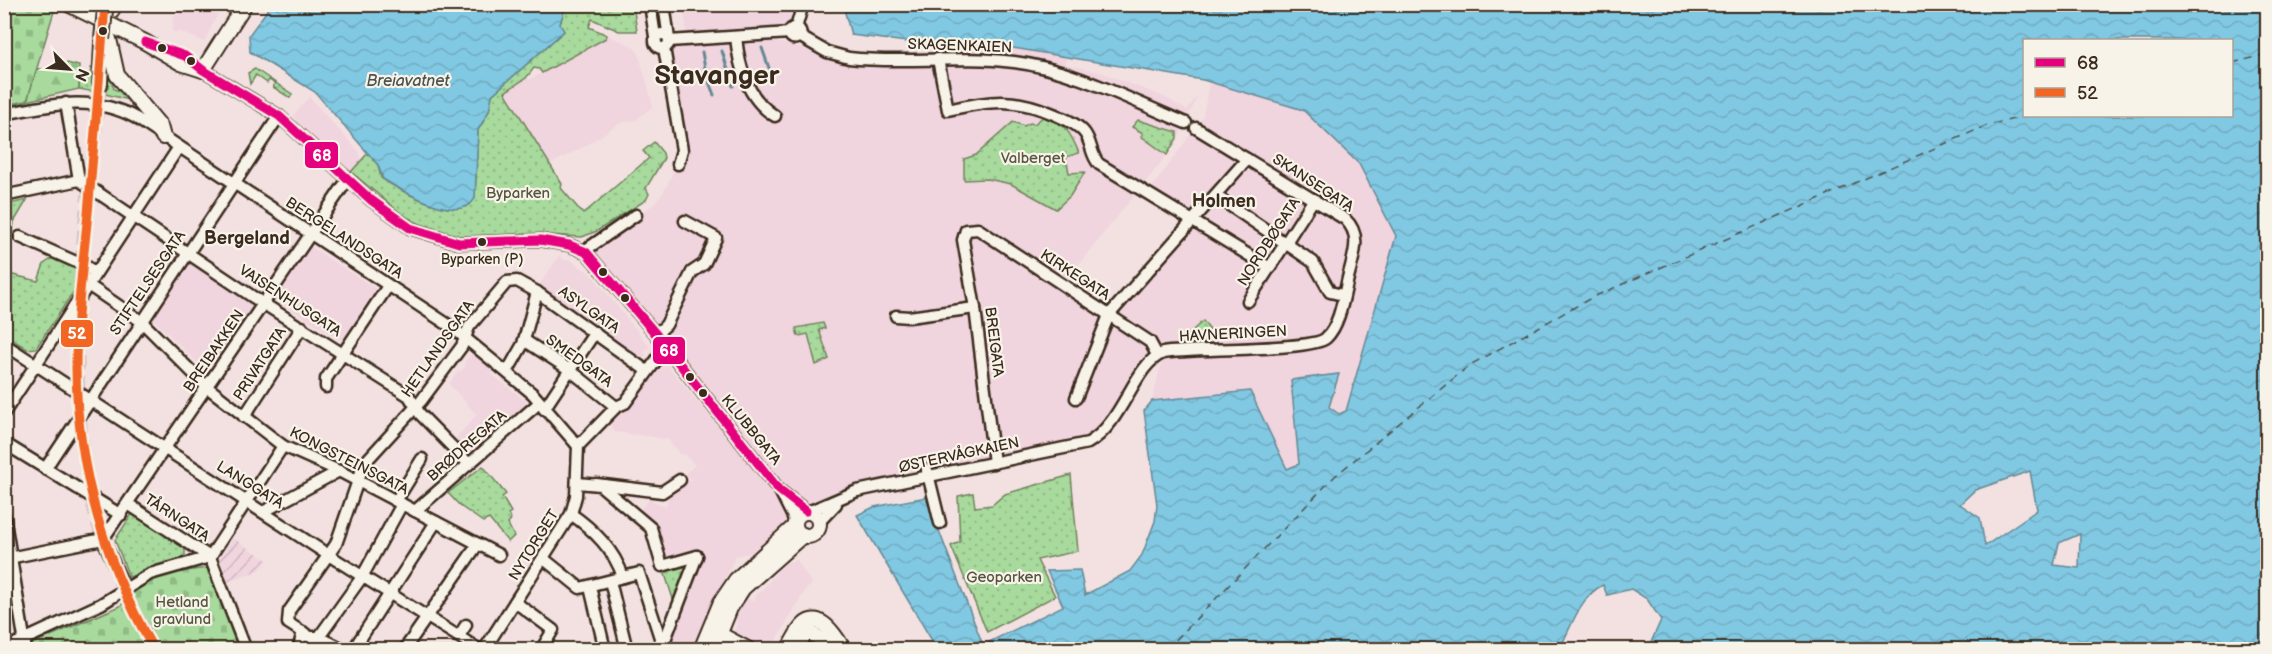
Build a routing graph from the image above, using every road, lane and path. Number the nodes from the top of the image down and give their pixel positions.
1 (68, 4) edge
2 (244, 4) edge
3 (650, 4) edge
4 (664, 4) edge
5 (803, 4) edge
6 (108, 7) edge
7 (795, 32) junction
8 (736, 36) junction
9 (105, 39) junction
10 (664, 42) junction
11 (938, 60) junction
12 (203, 70) junction
13 (100, 84) tunnel mouth
14 (66, 103) junction
15 (4, 114) edge
16 (279, 116) junction
17 (775, 116) dead end
18 (1191, 125) joint
19 (163, 137) junction
20 (179, 147) junction
21 (1246, 159) junction
22 (678, 164) dead end
23 (348, 179) junction
24 (79, 180) junction
25 (233, 183) junction
26 (4, 195) edge
27 (1216, 196) junction
28 (1314, 199) junction
29 (134, 215) junction
30 (636, 215) dead end
31 (685, 221) dead end
32 (1193, 221) junction
33 (970, 229) joint
34 (309, 234) junction
35 (20, 237) dead end
36 (1286, 243) junction
37 (584, 251) junction
38 (187, 252) junction
39 (1270, 268) junction
40 (96, 273) junction
41 (512, 280) joint
42 (88, 285) junction
43 (388, 286) junction
44 (537, 292) junction
45 (1343, 295) junction
46 (1248, 301) dead end
47 (264, 304) junction
48 (975, 308) junction
49 (1109, 315) junction
50 (896, 316) dead end
51 (141, 321) junction
52 (302, 327) junction
53 (595, 332) junction
54 (1331, 332) joint
55 (656, 334) junction
56 (465, 338) junction
57 (524, 340) junction
58 (4, 344) edge
59 (666, 347) junction
60 (343, 353) junction
61 (1157, 355) junction
62 (36, 364) junction
63 (570, 370) junction
64 (647, 370) junction
65 (507, 372) junction
66 (207, 387) junction
67 (326, 387) dead end
68 (1076, 398) dead end
69 (88, 400) junction
70 (541, 406) junction
71 (416, 407) junction
72 (616, 407) junction
73 (4, 412) edge
74 (244, 417) junction
75 (4, 443) edge
76 (283, 446) junction
77 (578, 446) junction
78 (166, 450) junction
79 (422, 459) dead end
80 (994, 463) junction
81 (469, 464) junction
82 (45, 469) junction
83 (339, 471) junction
84 (928, 474) junction
85 (680, 480) dead end
86 (359, 482) junction
87 (577, 483) junction
88 (597, 484) junction
89 (856, 486) junction
90 (779, 490) junction
91 (248, 502) junction
92 (399, 503) junction
93 (128, 504) junction
94 (415, 511) junction
95 (264, 512) junction
96 (807, 512) junction
97 (571, 514) junction
98 (4, 515) edge
99 (121, 515) junction
100 (436, 522) junction
101 (819, 523) junction
102 (940, 523) dead end
103 (798, 527) junction
104 (104, 539) junction
105 (478, 544) junction
106 (499, 555) dead end
107 (330, 556) junction
108 (210, 557) junction
109 (8, 558) edge
110 (544, 559) junction
111 (362, 577) junction
112 (623, 577) junction
113 (610, 581) junction
114 (590, 587) junction
115 (125, 589) junction
116 (389, 592) junction
117 (515, 602) junction
118 (427, 616) junction
119 (466, 625) dead end
120 (719, 634) junction
121 (311, 635) junction
122 (459, 636) junction
123 (26, 645) edge
124 (663, 647) edge
125 (791, 647) edge
126 (4, 649) edge
127 (246, 650) edge
128 (298, 650) edge
129 (325, 650) edge
130 (345, 650) edge
131 (352, 650) edge
132 (404, 650) edge
133 (482, 650) edge
134 (541, 650) edge
135 (604, 650) edge
136 (627, 650) edge
137 (701, 650) edge
138 (713, 650) edge
139 (749, 650) edge
140 (838, 650) edge
141 (844, 650) edge

1 - 12 main road
2 - 12 main road
3 - 10 street
4 - 10 street
5 - 7 street
6 - 9 main road
7 - 8 street
7 - 11 street, SKAGENKAIEN
8 - 10 street
8 - 17 street
9 - 13 main road
9 - 19 main road
10 - 22 street
11 - 18 street, SKAGENKAIEN
11 - 32 street
12 - 16 street
14 - 15 street, BERGELANDSGATA
14 - 19 street, BERGELANDSGATA
14 - 24 street
16 - 23 street
16 - 25 street, STIFTELSESGATA
18 - 21 street, SKANSEGATA
19 - 20 street, BERGELANDSGATA
20 - 25 street, BERGELANDSGATA
20 - 29 street
21 - 27 street
21 - 28 street, SKANSEGATA
23 - 34 street, BREIBAKKEN
23 - 37 street
24 - 26 street
24 - 29 street, VAISENHUSGATA
25 - 34 street, BERGELANDSGATA
25 - 38 street, STIFTELSESGATA
27 - 32 street
27 - 36 street
28 - 36 street, NORDBØGATA
28 - 45 street, SKANSEGATA
29 - 38 street, VAISENHUSGATA
29 - 40 street
30 - 37 street
31 - 55 street
32 - 39 street
32 - 49 street
33 - 48 street, BREIGATA
33 - 49 street, KIRKEGATA
34 - 43 street, BERGELANDSGATA
34 - 47 street, BREIBAKKEN
35 - 40 street
36 - 39 street, NORDBØGATA
36 - 45 street
37 - 55 street, KLUBBGATA
38 - 47 street, VAISENHUSGATA
38 - 51 street, STIFTELSESGATA
39 - 46 street, NORDBØGATA
40 - 42 street
41 - 44 street, ASYLGATA
41 - 56 street, HETLANDSGATA
42 - 51 street, KONGSTEINSGATA
42 - 62 street
43 - 56 street, BERGELANDSGATA
43 - 60 street
44 - 53 street, ASYLGATA
44 - 57 street
45 - 54 street, SKANSEGATA
47 - 52 street, VAISENHUSGATA
47 - 66 street, BREIBAKKEN
48 - 50 street
48 - 80 street, BREIGATA
49 - 61 street, KIRKEGATA
49 - 68 street
51 - 66 street, KONGSTEINSGATA
51 - 69 street, STIFTELSESGATA
52 - 60 street, VAISENHUSGATA
52 - 74 street, PRIVATGATA
53 - 63 street, BRØDREGATA
53 - 64 street, ASYLGATA
54 - 61 street, HAVNERINGEN
55 - 59 street, KLUBBGATA
56 - 65 street, BERGELANDSGATA
56 - 71 street, HETLANDSGATA
57 - 63 street, SMEDGATA
57 - 65 street
58 - 62 street, LANGGATA
59 - 64 street
59 - 90 street, KLUBBGATA
60 - 67 street
60 - 71 street, VAISENHUSGATA
61 - 80 street, ØSTERVÅGKAIEN
62 - 69 street, LANGGATA
62 - 73 street
63 - 70 street, BRØDREGATA
63 - 72 street, SMEDGATA
64 - 72 street
65 - 70 street, BERGELANDSGATA
66 - 74 street, KONGSTEINSGATA
66 - 78 street, BREIBAKKEN
69 - 78 street, LANGGATA
69 - 82 street, STIFTELSESGATA
70 - 77 street, BERGELANDSGATA
70 - 81 street, BRØDREGATA
71 - 81 street, VAISENHUSGATA
71 - 86 street, HETLANDSGATA
72 - 77 street
74 - 76 street, KONGSTEINSGATA
75 - 82 street, TÅRNGATA
76 - 83 street, KONGSTEINSGATA
76 - 91 street
77 - 87 street, NYTORGET
78 - 91 street, LANGGATA
78 - 93 street, BREIBAKKEN
79 - 92 street
80 - 84 street, ØSTERVÅGKAIEN
81 - 94 street, BRØDREGATA
82 - 99 street, TÅRNGATA
83 - 86 street, KONGSTEINSGATA
83 - 95 street
84 - 89 street, ØSTERVÅGKAIEN
84 - 102 street
85 - 88 street
86 - 92 street, KONGSTEINSGATA
86 - 107 street, HETLANDSGATA
87 - 88 street
87 - 97 street, NYTORGET
88 - 124 street
89 - 96 street, ØSTERVÅGKAIEN
89 - 101 street, ØSTERVÅGKAIEN
90 - 96 street, KLUBBGATA
90 - 103 street, KLUBBGATA
91 - 95 street, LANGGATA
91 - 108 street
92 - 94 street, KONGSTEINSGATA
92 - 111 street
93 - 99 street, BREIBAKKEN
93 - 108 street, TÅRNGATA
94 - 100 street, KONGSTEINSGATA
95 - 107 street, LANGGATA
96 - 101 main road
96 - 103 main road
97 - 110 street, NYTORGET
97 - 112 street
98 - 109 street
99 - 104 street, BREIBAKKEN
100 - 105 street, KONGSTEINSGATA
100 - 116 street
101 - 103 main road
103 - 120 main road
103 - 137 main road
104 - 109 street
104 - 115 street
105 - 106 street, KONGSTEINSGATA
105 - 118 street
107 - 111 street, LANGGATA
107 - 121 street, HETLANDSGATA
108 - 115 street
108 - 127 street
109 - 123 street
110 - 114 street
110 - 117 street, NYTORGET
111 - 116 street, LANGGATA
111 - 121 street
112 - 113 street
112 - 124 street
113 - 114 street
113 - 136 street
114 - 135 street
115 - 123 street
116 - 118 street, LANGGATA
116 - 131 street
117 - 133 street, NYTORGET
117 - 134 street
118 - 122 street, LANGGATA
118 - 132 street
119 - 122 street
120 - 138 main road
120 - 139 main road
121 - 128 street
121 - 129 street
121 - 130 street
122 - 133 street, LANGGATA
123 - 126 street
125 - 140 main road
125 - 141 main road

